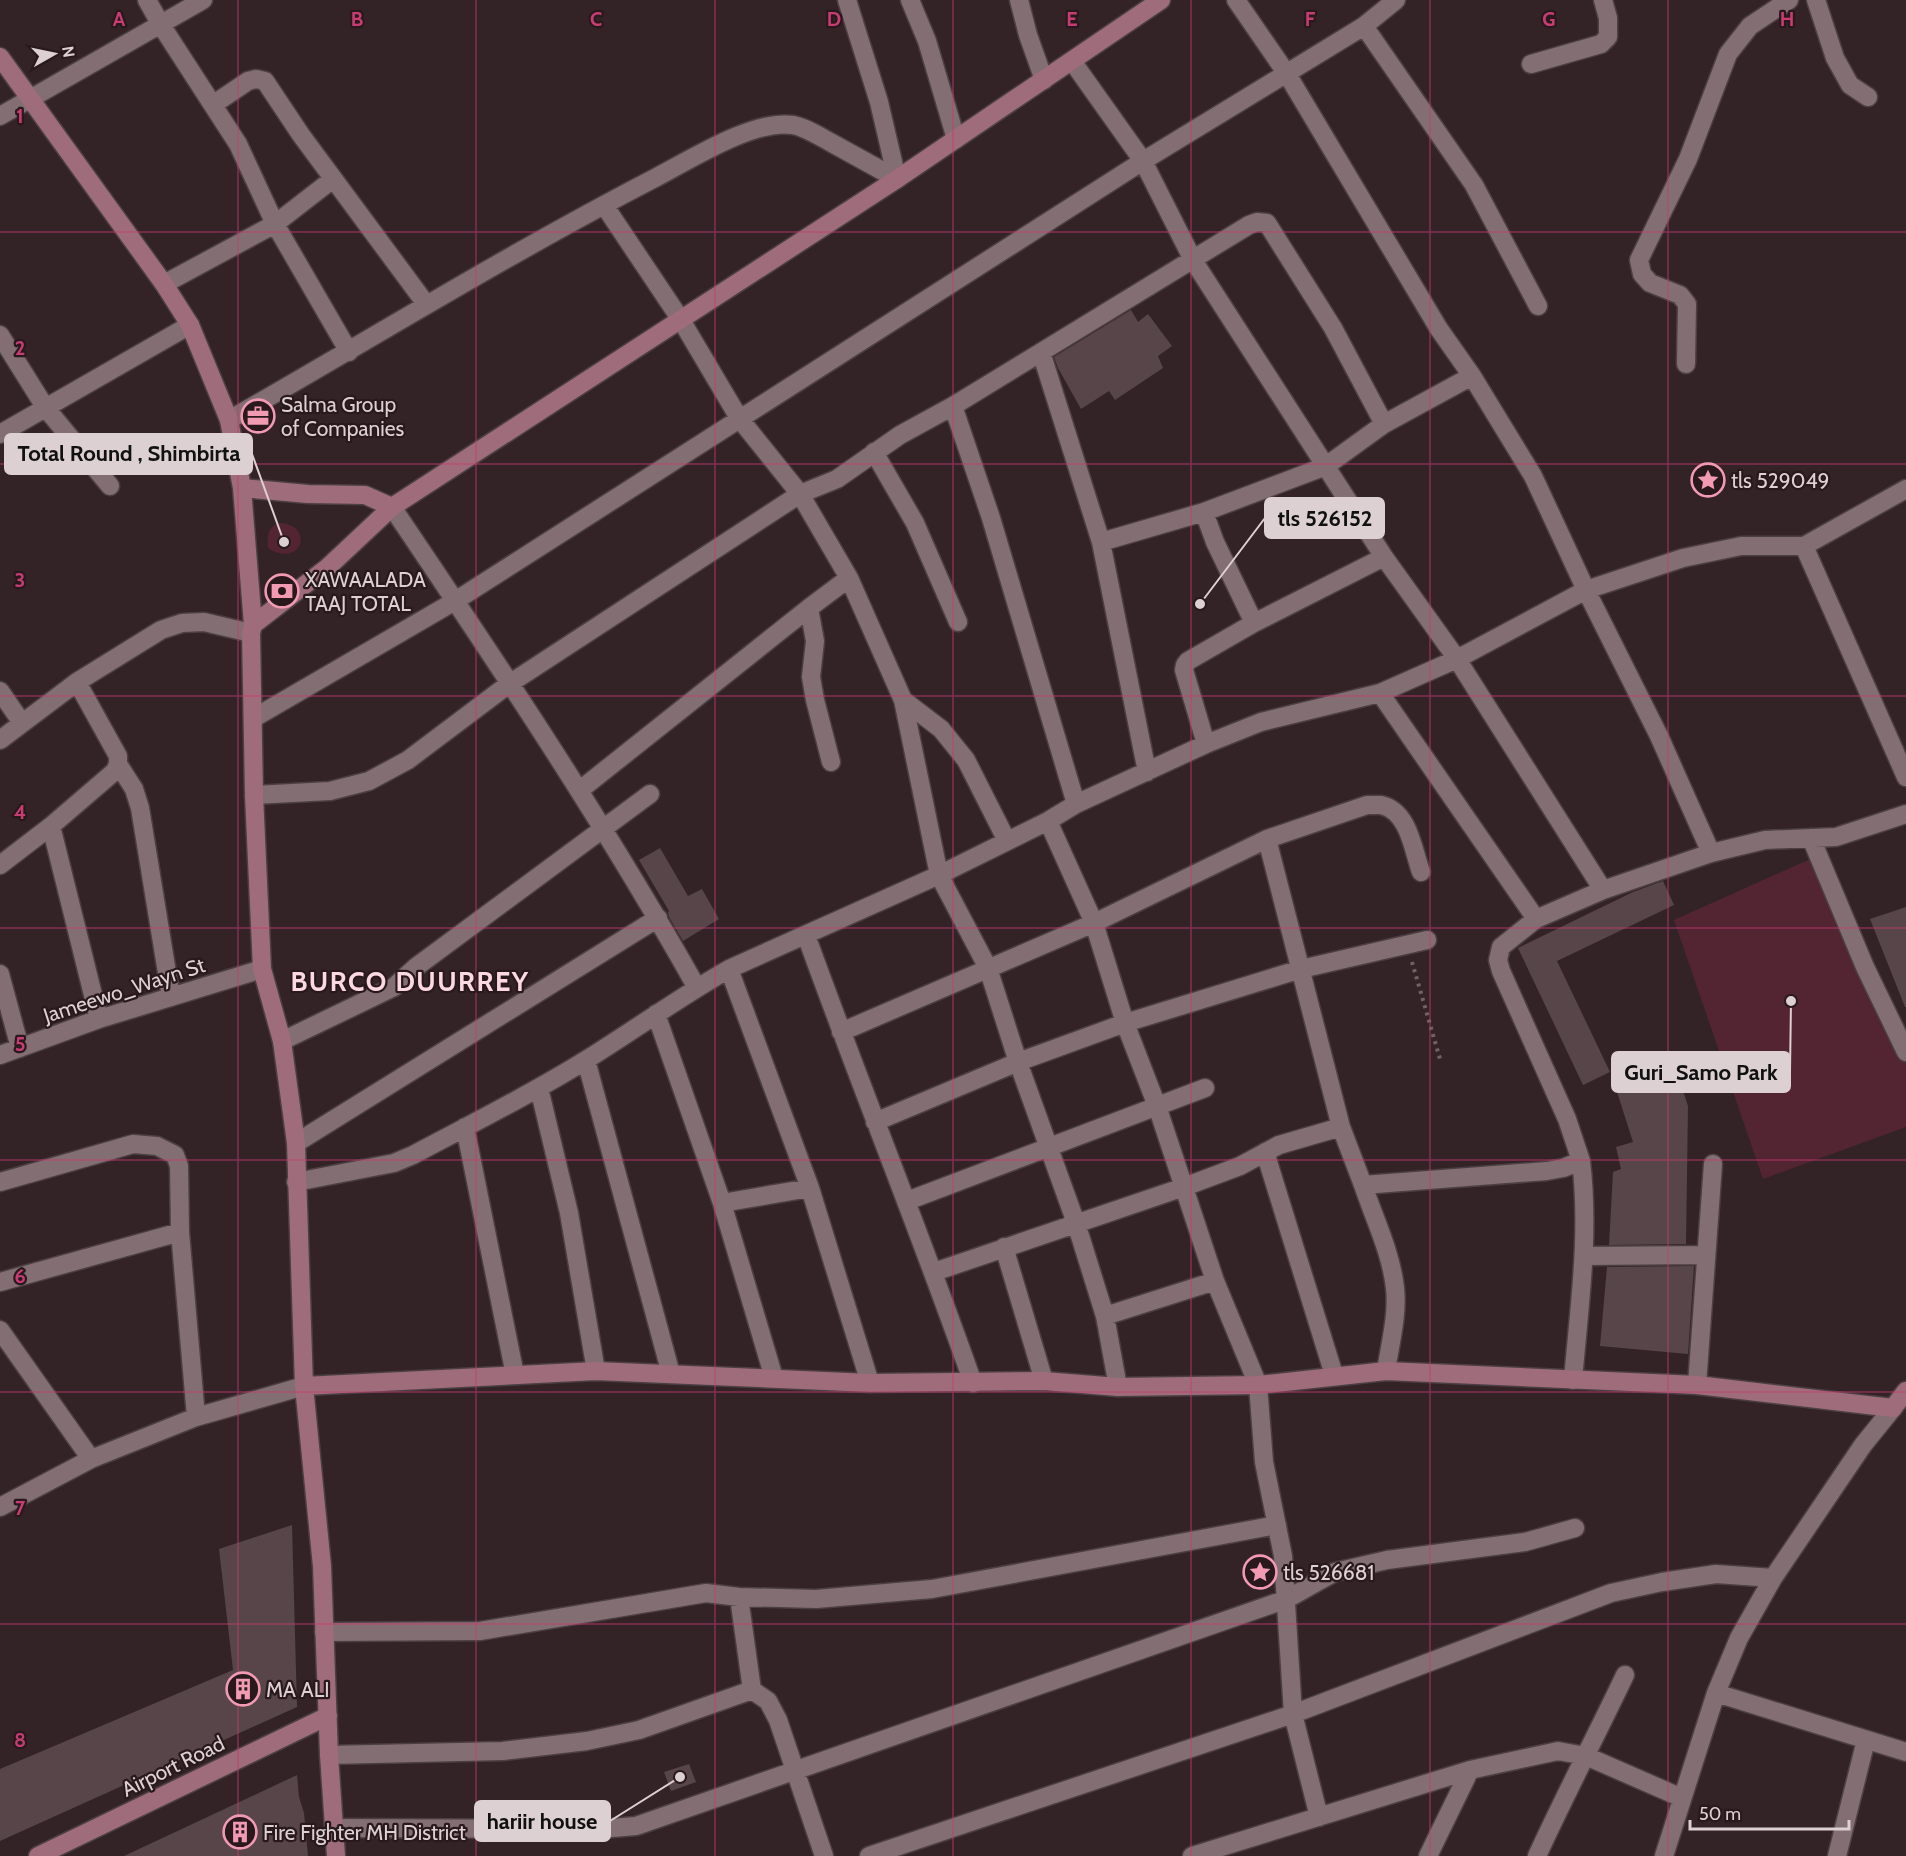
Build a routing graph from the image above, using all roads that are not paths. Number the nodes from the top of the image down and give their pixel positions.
1 (147, 0) edge
2 (203, 0) edge
3 (847, 0) edge
4 (910, 0) edge
5 (1018, 0) edge
6 (1161, 0) edge
7 (1236, 0) edge
8 (1396, 0) edge
9 (1789, 0) edge
10 (1816, 0) edge
11 (1605, 1) edge
12 (1140, 7) edge
13 (161, 25) junction
14 (1364, 26) junction
15 (0, 57) edge
16 (1072, 61) junction
17 (1531, 63) dead end
18 (1287, 74) junction
19 (1044, 80) junction
20 (1868, 98) dead end
21 (30, 99) junction
22 (214, 104) junction
23 (0, 116) edge
24 (956, 139) junction
25 (1143, 161) junction
26 (333, 179) junction
27 (897, 179) junction
28 (604, 205) junction
29 (275, 224) junction
30 (1193, 260) junction
31 (164, 284) junction
32 (426, 304) junction
33 (1538, 306) dead end
34 (681, 320) junction
35 (190, 325) junction
36 (0, 335) edge
37 (348, 352) junction
38 (1041, 352) junction
39 (1686, 364) dead end
40 (1472, 376) junction
41 (953, 406) junction
42 (45, 407) junction
43 (739, 418) junction
44 (228, 420) junction
45 (1384, 424) junction
46 (0, 434) edge
47 (874, 452) junction
48 (1326, 466) junction
49 (110, 486) dead end
50 (242, 488) junction
51 (800, 494) junction
52 (1905, 494) edge
53 (392, 507) junction
54 (1204, 512) junction
55 (1101, 542) junction
56 (1804, 546) junction
57 (1384, 556) junction
58 (849, 578) junction
59 (1586, 590) junction
60 (455, 601) junction
61 (809, 608) junction
62 (958, 622) dead end
63 (1254, 623) junction
64 (252, 629) junction
65 (1457, 659) junction
66 (77, 682) junction
67 (509, 684) junction
68 (0, 691) edge
69 (1380, 693) junction
70 (903, 700) junction
71 (254, 718) junction
72 (22, 723) junction
73 (0, 740) edge
74 (1206, 744) junction
75 (831, 762) dead end
76 (118, 764) junction
77 (1147, 772) junction
78 (1906, 777) edge
79 (580, 790) junction
80 (651, 794) dead end
81 (254, 795) junction
82 (1076, 804) junction
83 (1906, 814) edge
84 (1048, 821) junction
85 (51, 826) junction
86 (602, 829) junction
87 (1811, 838) junction
88 (1267, 839) junction
89 (1007, 841) junction
90 (1711, 853) junction
91 (0, 864) edge
92 (1421, 872) dead end
93 (939, 875) junction
94 (1604, 890) junction
95 (658, 918) junction
96 (1536, 919) junction
97 (1094, 922) junction
98 (806, 934) junction
99 (1427, 940) dead end
100 (988, 968) junction
101 (262, 969) junction
102 (729, 969) junction
103 (1301, 969) junction
104 (0, 974) edge
105 (697, 988) junction
106 (171, 997) junction
107 (656, 1014) junction
108 (99, 1019) junction
109 (1125, 1023) junction
110 (841, 1032) junction
111 (282, 1041) junction
112 (20, 1047) junction
113 (1906, 1052) edge
114 (0, 1055) edge
115 (586, 1060) junction
116 (1018, 1062) junction
117 (539, 1088) junction
118 (1204, 1088) dead end
119 (1157, 1106) junction
120 (875, 1122) junction
121 (465, 1127) junction
122 (1341, 1127) junction
123 (296, 1143) junction
124 (1050, 1147) junction
125 (1265, 1152) junction
126 (1581, 1161) junction
127 (1713, 1164) dead end
128 (0, 1182) edge
129 (296, 1182) junction
130 (1363, 1185) junction
131 (1184, 1187) junction
132 (810, 1188) junction
133 (907, 1201) junction
134 (722, 1203) junction
135 (1076, 1223) junction
136 (180, 1232) junction
137 (1004, 1248) junction
138 (1705, 1255) junction
139 (1584, 1256) junction
140 (934, 1272) junction
141 (1215, 1281) junction
142 (0, 1282) edge
143 (1105, 1316) junction
144 (0, 1330) edge
145 (596, 1371) junction
146 (1386, 1371) junction
147 (671, 1374) junction
148 (515, 1375) junction
149 (1334, 1375) junction
150 (774, 1378) junction
151 (1573, 1380) junction
152 (1044, 1381) junction
153 (870, 1383) junction
154 (973, 1383) junction
155 (1258, 1384) junction
156 (1697, 1384) junction
157 (304, 1386) junction
158 (1118, 1386) junction
159 (1906, 1391) edge
160 (1893, 1408) junction
161 (196, 1417) junction
162 (91, 1459) junction
163 (0, 1507) edge
164 (1277, 1526) junction
165 (1575, 1528) dead end
166 (1773, 1578) junction
167 (739, 1597) junction
168 (1287, 1599) junction
169 (324, 1632) junction
170 (1625, 1675) dead end
171 (752, 1690) junction
172 (1716, 1693) junction
173 (1293, 1714) junction
174 (328, 1716) junction
175 (1866, 1740) junction
176 (1906, 1752) edge
177 (329, 1755) junction
178 (1586, 1756) junction
179 (795, 1770) junction
180 (1470, 1770) junction
181 (1682, 1798) junction
182 (1319, 1817) junction
183 (334, 1828) junction
184 (38, 1856) edge
185 (336, 1856) edge
186 (824, 1856) edge
187 (869, 1856) edge
188 (1192, 1856) edge
189 (1428, 1856) edge
190 (1537, 1856) edge
191 (1664, 1856) edge
192 (1837, 1856) edge

1 - 13 street
2 - 13 street
3 - 27 street
4 - 24 street
5 - 19 street
6 - 12 main road
7 - 18 street
8 - 14 street
9 - 39 street
10 - 20 street
11 - 17 street
12 - 16 main road
13 - 21 street
13 - 22 street
14 - 18 street
14 - 33 street
15 - 21 main road
16 - 19 main road
16 - 25 street
18 - 25 street
18 - 40 street
19 - 24 main road
21 - 23 street
21 - 31 main road
22 - 26 street
22 - 29 street
24 - 27 main road
25 - 30 street
25 - 43 street
26 - 29 street
26 - 32 street
27 - 28 street
27 - 34 main road
28 - 32 street
28 - 34 street
29 - 31 street
29 - 37 street
30 - 38 street
30 - 45 street
30 - 48 street
31 - 35 main road
32 - 37 street
34 - 43 street
34 - 53 main road
35 - 42 street
35 - 44 main road
36 - 42 street
37 - 44 street
38 - 41 street
38 - 55 street
40 - 45 street
40 - 59 street
41 - 47 street
41 - 82 street
42 - 46 street
42 - 49 street
43 - 51 street
43 - 60 street
44 - 50 main road
45 - 48 street
47 - 51 street
47 - 62 street
48 - 54 street
48 - 57 street
50 - 53 main road
50 - 64 main road
51 - 58 street
51 - 67 street
52 - 56 street
53 - 60 street
53 - 64 main road
54 - 55 street
54 - 63 street
55 - 77 street
56 - 59 street
56 - 78 street
57 - 63 street
57 - 65 street
58 - 61 street
58 - 70 street
59 - 65 street
59 - 90 street
60 - 67 street
60 - 71 street
61 - 75 street
61 - 79 street
63 - 74 street
64 - 66 street
64 - 71 main road
65 - 69 street
65 - 94 street
66 - 72 street
66 - 76 street
67 - 79 street
67 - 81 street
68 - 72 street
69 - 74 street
69 - 96 street
70 - 89 street
70 - 93 street
71 - 81 main road
72 - 73 street
74 - 77 street
76 - 85 street
76 - 106 street
77 - 82 street
79 - 86 street
80 - 86 street
81 - 101 main road
82 - 84 street
83 - 87 street
84 - 89 street
84 - 97 street
85 - 91 street
85 - 108 street
86 - 95 street
86 - 111 street
87 - 90 street
87 - 113 street
88 - 92 street
88 - 97 street
88 - 103 street
89 - 93 street
90 - 94 street
93 - 98 street
93 - 100 street
94 - 96 street
95 - 105 street
95 - 123 street
96 - 126 street
97 - 100 street
97 - 109 street
98 - 102 street
98 - 110 street
99 - 103 street
100 - 110 street
100 - 116 street
101 - 106 street, Jameewo_Wayn St
101 - 111 main road
102 - 105 street
102 - 132 street
103 - 109 street
103 - 122 street
104 - 112 street
105 - 107 street
106 - 108 street, Jameewo_Wayn St
107 - 115 street
107 - 134 street
108 - 112 street, Jameewo_Wayn St
109 - 116 street
109 - 119 street
110 - 120 street
111 - 123 main road
112 - 114 street, Jameewo_Wayn St
115 - 117 street
115 - 147 street
116 - 120 street
116 - 124 street
117 - 121 street
117 - 145 street
118 - 119 street
119 - 124 street
119 - 131 street
120 - 133 street
121 - 129 street
121 - 148 street
122 - 125 street
122 - 130 street
123 - 129 main road
124 - 133 street
124 - 135 street
125 - 131 street
125 - 149 street
126 - 130 street
126 - 139 street
127 - 138 street
128 - 136 street
129 - 157 main road
130 - 146 street
131 - 135 street
131 - 141 street
132 - 134 street
132 - 153 street
133 - 140 street
134 - 150 street
135 - 137 street
135 - 143 street
136 - 142 street
136 - 161 street
137 - 140 street
137 - 152 street
138 - 139 street
138 - 156 street
139 - 151 street
140 - 154 street
141 - 143 street
141 - 155 street
143 - 158 street
144 - 162 street
145 - 147 main road
145 - 148 main road
146 - 149 main road
146 - 151 main road
147 - 150 main road
148 - 157 main road
149 - 155 main road
150 - 153 main road
151 - 156 main road
152 - 154 main road
152 - 158 main road
153 - 154 main road
155 - 158 main road
155 - 164 street
156 - 160 main road
157 - 161 street
157 - 169 main road
159 - 160 main road
160 - 166 street
161 - 162 street
162 - 163 street
164 - 167 street
164 - 168 street
165 - 168 street
166 - 172 street
166 - 173 street
167 - 169 street
167 - 171 street
168 - 173 street
168 - 179 street
169 - 174 main road
170 - 178 street
171 - 177 street
171 - 179 street
172 - 175 street
172 - 181 street
173 - 182 street
173 - 187 street
174 - 177 main road
174 - 184 main road, Airport Road
175 - 176 street
175 - 192 street
177 - 183 main road
178 - 180 street
178 - 181 street
178 - 190 street
179 - 183 street
179 - 186 street
180 - 182 street
180 - 189 street
181 - 191 street
182 - 188 street
183 - 185 main road

